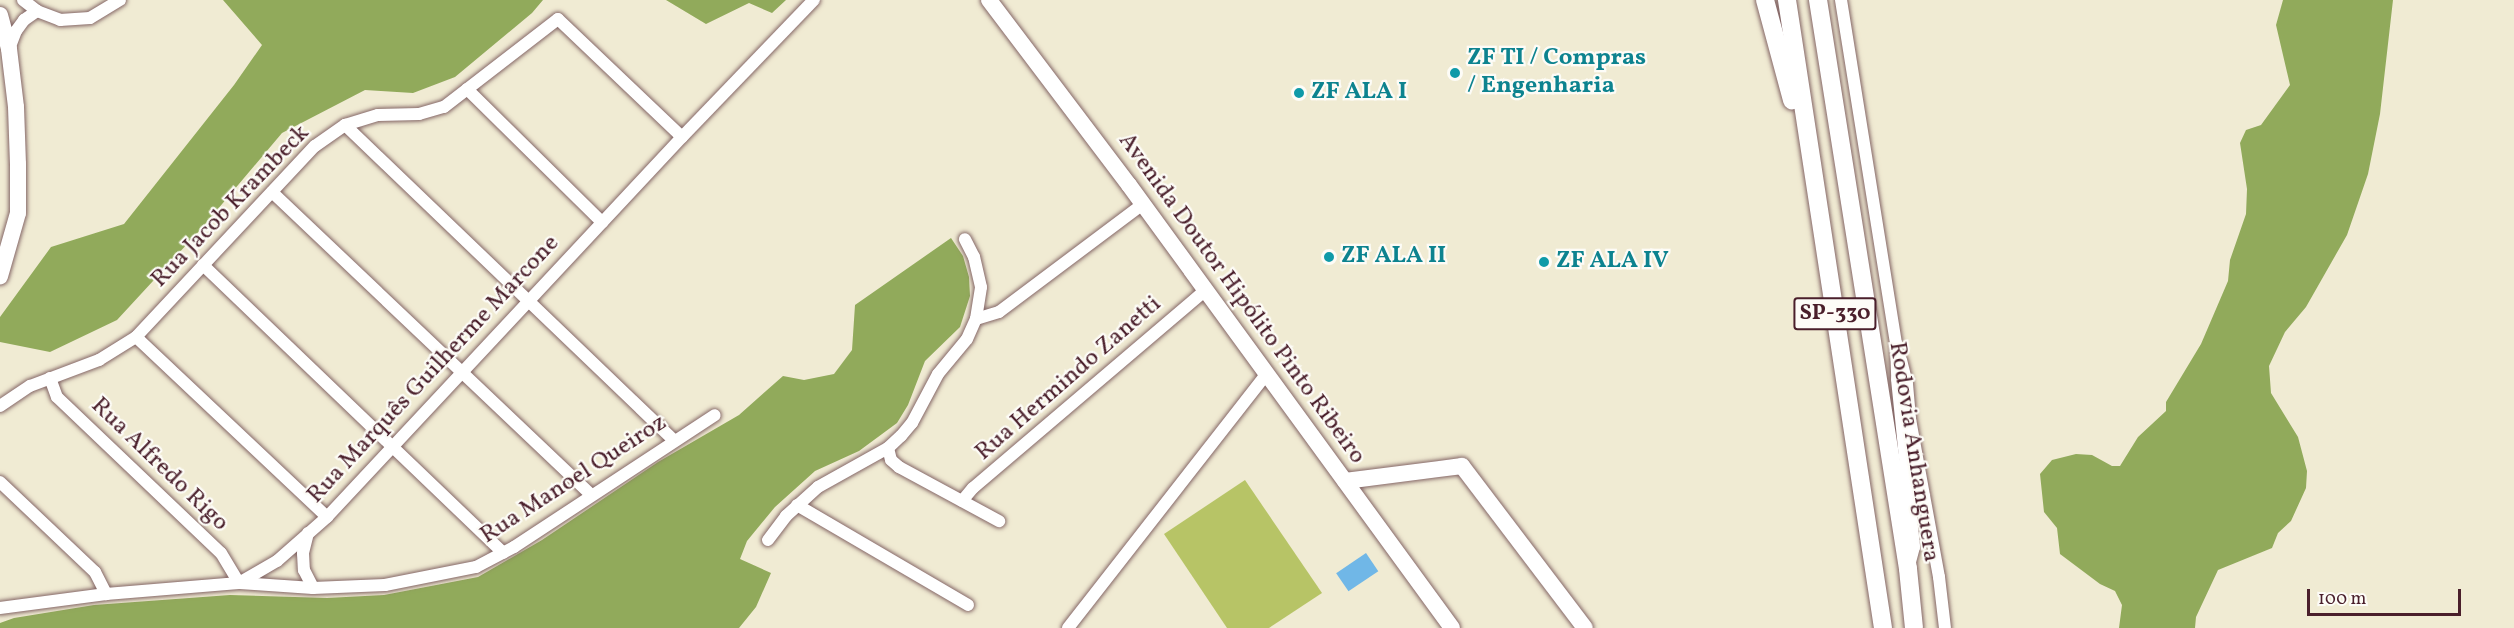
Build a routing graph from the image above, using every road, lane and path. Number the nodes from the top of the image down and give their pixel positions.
1 (23, 0) edge
2 (120, 0) edge
3 (814, 0) edge
4 (989, 0) edge
5 (1765, 0) edge
6 (1787, 0) edge
7 (1818, 0) edge
8 (1841, 0) edge
9 (37, 11) junction
10 (0, 15) edge
11 (9, 49) junction
12 (466, 89) junction
13 (345, 125) junction
14 (682, 137) junction
15 (1815, 183) junction
16 (273, 192) junction
17 (1143, 204) junction
18 (602, 222) junction
19 (965, 239) dead end
20 (203, 265) junction
21 (0, 276) edge
22 (1206, 290) junction
23 (528, 301) junction
24 (976, 319) junction
25 (136, 337) junction
26 (1896, 343) junction
27 (462, 372) junction
28 (1267, 373) junction
29 (50, 378) junction
30 (0, 406) edge
31 (714, 415) dead end
32 (673, 440) junction
33 (392, 447) junction
34 (888, 448) junction
35 (1345, 481) junction
36 (0, 482) edge
37 (591, 495) junction
38 (962, 501) junction
39 (797, 505) junction
40 (327, 517) junction
41 (999, 522) dead end
42 (308, 533) junction
43 (768, 540) dead end
44 (503, 553) junction
45 (1908, 569) junction
46 (239, 583) junction
47 (313, 588) junction
48 (106, 594) junction
49 (968, 605) dead end
50 (0, 608) edge
51 (1068, 628) edge
52 (1452, 628) edge
53 (1585, 628) edge
54 (1883, 628) edge
55 (1914, 628) edge
56 (1946, 628) edge

1 - 9 street
2 - 9 street
3 - 14 street, Rua Marquês Guilherme Marcone
4 - 17 main road, Avenida Doutor Hipólito Pinto Ribeiro
5 - 15 highway
6 - 15 highway, SP-330
7 - 45 highway, Rodovia Anhanguera / SP-330
8 - 26 street
9 - 11 street
10 - 11 main road
11 - 21 main road
12 - 13 street, Rua Jacob Krambeck
12 - 14 street, Rua Jacob Krambeck
12 - 18 street
13 - 16 street, Rua Jacob Krambeck
13 - 23 street
14 - 18 street, Rua Marquês Guilherme Marcone
15 - 54 highway, SP-330
16 - 20 street, Rua Jacob Krambeck
16 - 27 street
17 - 22 main road, Avenida Doutor Hipólito Pinto Ribeiro
17 - 24 street
18 - 23 street, Rua Marquês Guilherme Marcone
19 - 24 street
20 - 25 street, Rua Jacob Krambeck
20 - 33 street
22 - 28 main road, Avenida Doutor Hipólito Pinto Ribeiro
22 - 38 street, Rua Hermindo Zanetti
23 - 27 street, Rua Marquês Guilherme Marcone
23 - 32 street
24 - 34 street
25 - 29 street, Rua Jacob Krambeck
25 - 40 street
26 - 45 street
26 - 56 street
27 - 33 street, Rua Marquês Guilherme Marcone
27 - 37 street
28 - 35 main road, Avenida Doutor Hipólito Pinto Ribeiro
28 - 51 street
29 - 30 street, Rua Jacob Krambeck
29 - 46 street, Rua Alfredo Rigo
31 - 32 street, Rua Manoel Queiroz
32 - 37 street, Rua Manoel Queiroz
33 - 40 street, Rua Marquês Guilherme Marcone
33 - 44 street
34 - 38 street
34 - 39 street
35 - 52 main road, Avenida Doutor Hipólito Pinto Ribeiro
35 - 53 main road
36 - 48 street
37 - 44 street, Rua Manoel Queiroz
38 - 41 street
39 - 43 street
39 - 49 street
40 - 42 street, Rua Marquês Guilherme Marcone
42 - 46 street, Rua Marquês Guilherme Marcone
42 - 47 street
44 - 47 street, Rua Manoel Queiroz
45 - 55 highway, Rodovia Anhanguera / SP-330
46 - 47 street, Rua Manoel Queiroz
46 - 48 street, Rua Marquês Guilherme Marcone
48 - 50 street, Rua Marquês Guilherme Marcone

